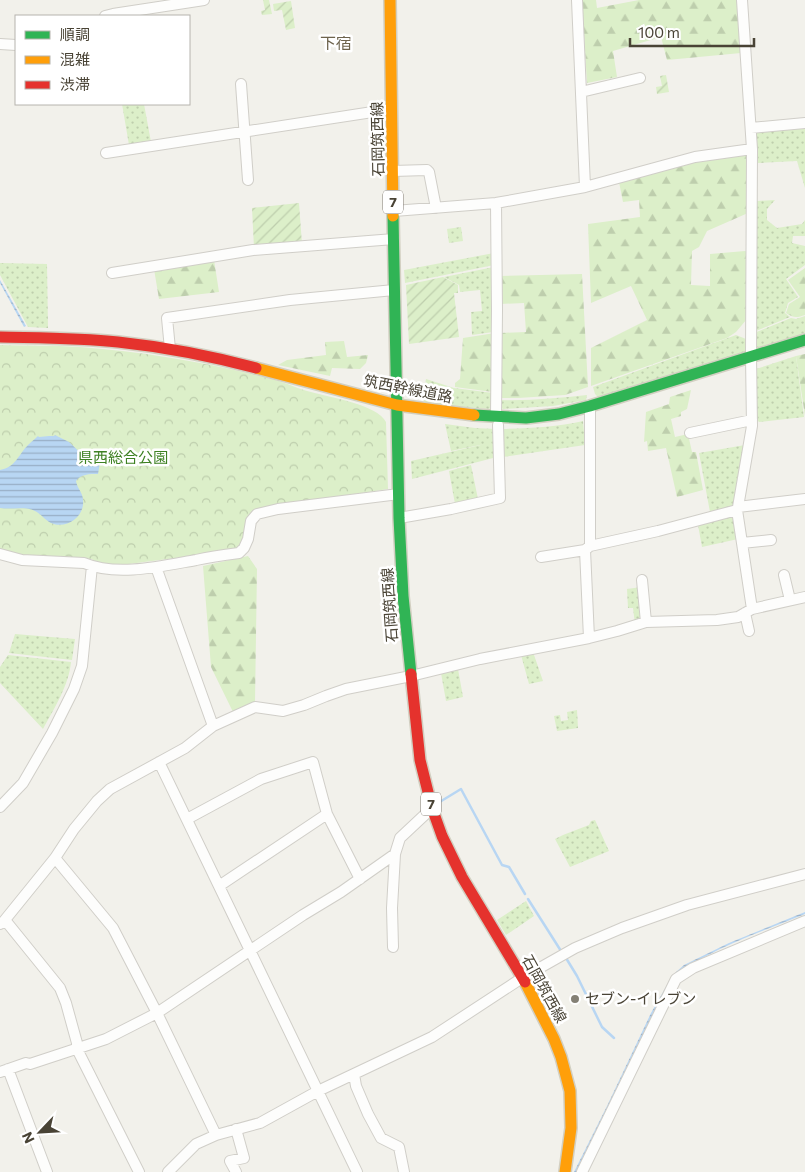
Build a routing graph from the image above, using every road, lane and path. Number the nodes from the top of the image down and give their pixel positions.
1 (204, 0) edge
2 (390, 0) edge
3 (578, 0) edge
4 (742, 0) edge
5 (110, 15) edge
6 (0, 44) edge
7 (15, 45) edge
8 (640, 78) dead end
9 (241, 84) dead end
10 (581, 92) junction
11 (392, 109) junction
12 (805, 123) edge
13 (751, 128) junction
14 (245, 132) junction
15 (752, 149) junction
16 (106, 153) dead end
17 (393, 171) junction
18 (248, 180) dead end
19 (585, 187) junction
20 (496, 203) junction
21 (436, 208) junction
22 (394, 211) junction
23 (394, 239) junction
24 (112, 273) dead end
25 (394, 290) junction
26 (0, 337) edge
27 (805, 340) edge
28 (170, 349) junction
29 (750, 357) junction
30 (397, 405) junction
31 (590, 406) junction
32 (752, 420) junction
33 (497, 421) junction
34 (690, 433) dead end
35 (399, 494) junction
36 (805, 498) edge
37 (738, 509) junction
38 (399, 518) junction
39 (771, 540) dead end
40 (742, 543) junction
41 (588, 548) junction
42 (0, 554) edge
43 (541, 557) dead end
44 (92, 566) junction
45 (156, 567) junction
46 (784, 576) dead end
47 (642, 580) dead end
48 (805, 597) edge
49 (790, 600) junction
50 (749, 611) junction
51 (646, 622) junction
52 (749, 631) dead end
53 (589, 638) junction
54 (411, 676) junction
55 (213, 726) junction
56 (159, 762) junction
57 (0, 807) edge
58 (432, 808) junction
59 (327, 814) junction
60 (187, 819) junction
61 (395, 854) junction
62 (55, 858) junction
63 (805, 874) edge
64 (360, 879) junction
65 (219, 886) junction
66 (2, 922) edge
67 (805, 922) edge
68 (393, 947) dead end
69 (251, 950) junction
70 (522, 978) junction
71 (157, 1013) junction
72 (77, 1049) junction
73 (4, 1071) edge
74 (354, 1074) junction
75 (318, 1091) junction
76 (236, 1129) junction
77 (216, 1134) junction
78 (47, 1172) edge
79 (139, 1172) edge
80 (168, 1172) edge
81 (236, 1172) edge
82 (357, 1172) edge
83 (404, 1172) edge
84 (565, 1172) edge
85 (582, 1172) edge

1 - 5 street
2 - 11 main road, 石岡筑西線 / 7
3 - 10 street
4 - 13 street
6 - 7 street
8 - 10 street
9 - 14 street
10 - 19 street
11 - 14 street
11 - 17 main road, 石岡筑西線 / 7
12 - 13 street
13 - 15 street
14 - 16 street
14 - 18 street
15 - 19 street
15 - 29 street
17 - 21 street
17 - 22 main road, 石岡筑西線 / 7
19 - 20 street
20 - 21 street
20 - 33 street
21 - 22 street
22 - 23 main road, 石岡筑西線 / 7
23 - 24 street
23 - 25 main road, 石岡筑西線 / 7
25 - 28 street
25 - 30 main road, 石岡筑西線 / 7
26 - 28 main road, 筑西幹線道路
27 - 29 main road, 筑西幹線道路
28 - 30 main road, 筑西幹線道路
29 - 31 main road, 筑西幹線道路
29 - 32 street
30 - 33 main road, 筑西幹線道路
30 - 35 main road, 石岡筑西線 / 7
31 - 33 main road, 筑西幹線道路
31 - 41 street
32 - 34 street
32 - 37 street
33 - 38 street
35 - 38 main road, 石岡筑西線 / 7
35 - 45 street
36 - 37 street
37 - 40 street
37 - 41 street
38 - 54 main road, 石岡筑西線 / 7
39 - 40 street
40 - 50 street
41 - 43 street
41 - 53 street
42 - 44 street
44 - 45 street
44 - 57 street
45 - 55 street
46 - 49 street
47 - 51 street
48 - 49 street
49 - 50 street
50 - 51 street
50 - 52 street
51 - 53 street
53 - 54 street
54 - 55 street
54 - 58 main road, 石岡筑西線 / 7
55 - 56 street
56 - 60 street
56 - 62 street
58 - 61 street
58 - 70 main road, 石岡筑西線 / 7
59 - 60 street
59 - 64 street
59 - 65 street
60 - 65 street
61 - 64 street
61 - 68 street
62 - 66 street
62 - 71 street
63 - 70 street
64 - 69 street
65 - 69 street
66 - 72 street
67 - 85 street
69 - 71 street
69 - 75 street
70 - 74 street
70 - 84 main road, 石岡筑西線 / 7
71 - 72 street
71 - 77 street
72 - 73 street
72 - 79 street
73 - 78 street
74 - 75 street
74 - 83 street
75 - 76 street
75 - 82 street
76 - 77 street
76 - 81 street
77 - 80 street

